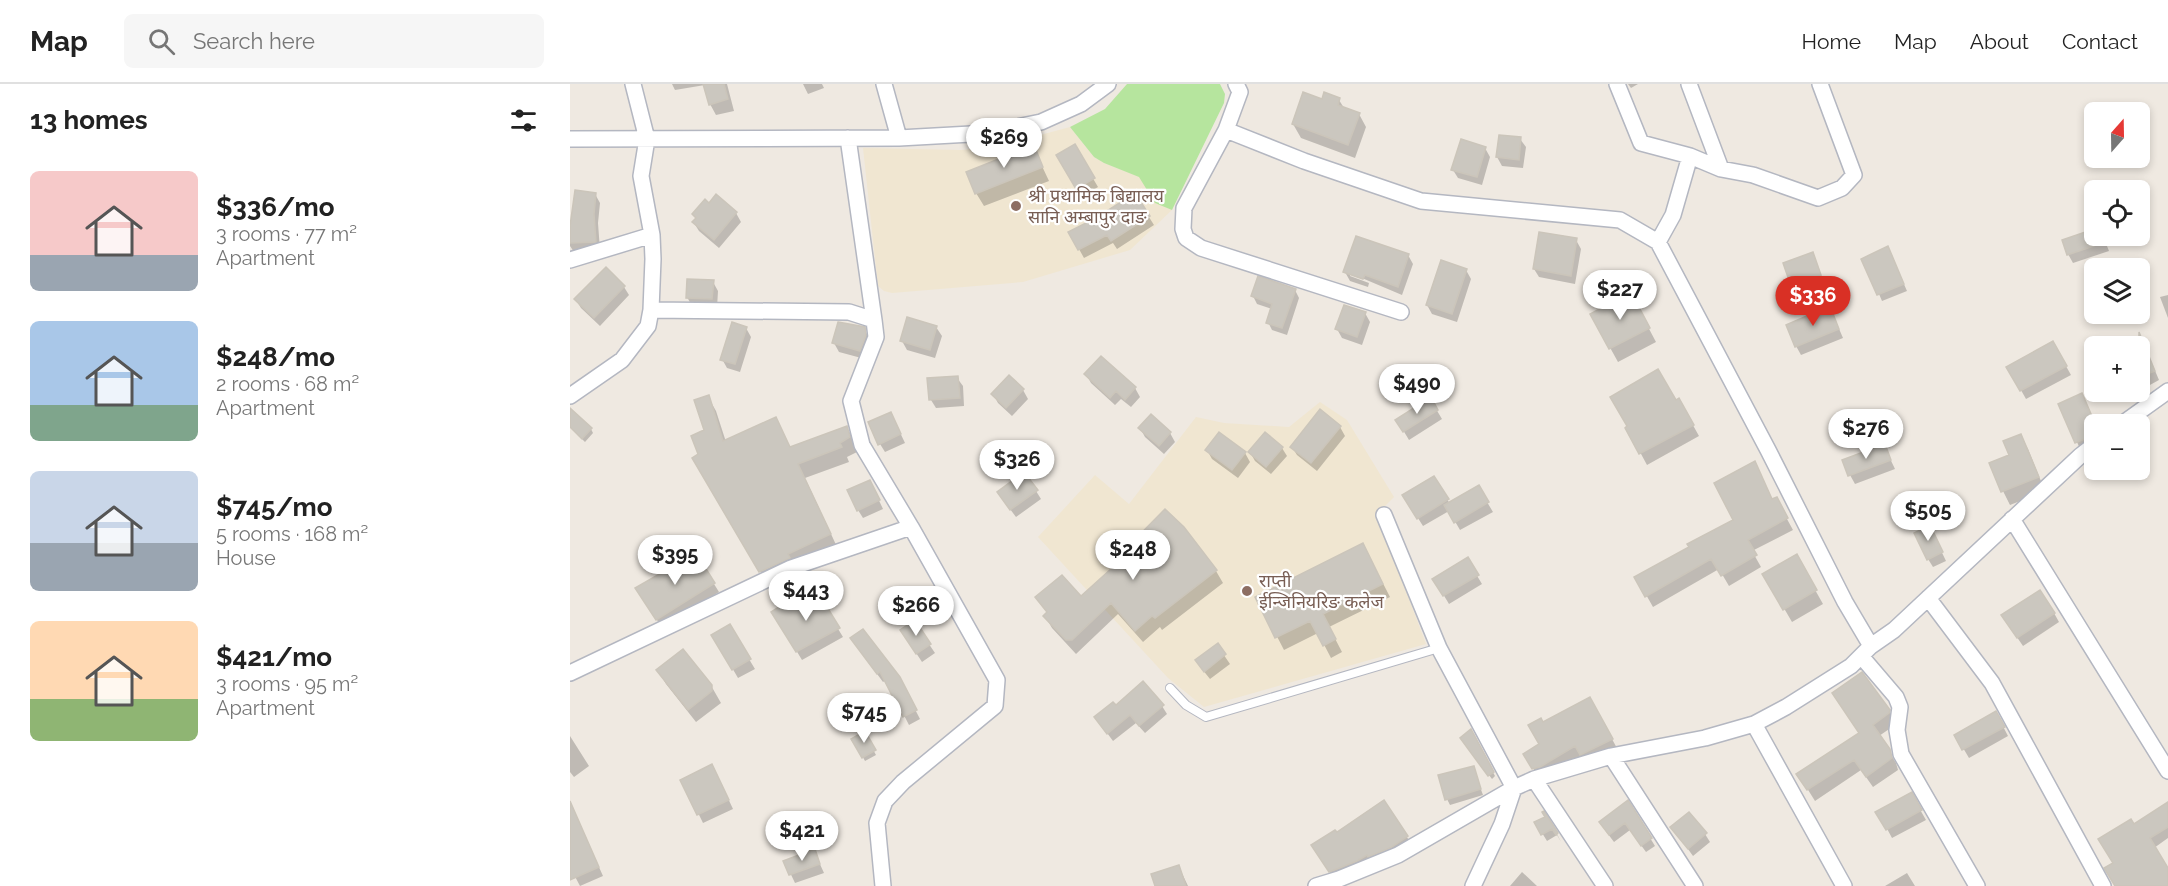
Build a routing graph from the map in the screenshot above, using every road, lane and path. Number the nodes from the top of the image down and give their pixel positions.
1 (633, 84) edge
2 (884, 84) edge
3 (1108, 84) edge
4 (1236, 84) edge
5 (1617, 84) edge
6 (1689, 84) edge
7 (1820, 84) edge
8 (1226, 130) junction
9 (848, 138) junction
10 (899, 138) junction
11 (570, 139) edge
12 (647, 139) junction
13 (1690, 156) junction
14 (1721, 169) junction
15 (652, 236) junction
16 (1658, 242) junction
17 (570, 260) edge
18 (651, 310) junction
19 (1401, 312) dead end
20 (874, 320) junction
21 (2168, 391) edge
22 (570, 396) edge
23 (2136, 414) edge
24 (2084, 453) edge
25 (1384, 515) dead end
26 (2012, 519) junction
27 (911, 527) junction
28 (1928, 598) junction
29 (1439, 648) junction
30 (1866, 651) junction
31 (570, 674) edge
32 (1170, 688) dead end
33 (1755, 724) junction
34 (1611, 756) junction
35 (2168, 771) edge
36 (1534, 779) junction
37 (1514, 788) junction
38 (883, 886) edge
39 (1316, 886) edge
40 (1473, 886) edge
41 (1605, 886) edge
42 (1695, 886) edge
43 (1844, 886) edge
44 (1977, 886) edge
45 (2103, 886) edge

1 - 12 street
2 - 10 street
3 - 10 street
4 - 8 street
5 - 13 street
6 - 14 street
7 - 14 street
8 - 16 street
8 - 19 street
9 - 10 street
9 - 12 street
9 - 20 street
11 - 12 street
12 - 15 street
13 - 14 street
13 - 16 street
15 - 17 street
15 - 18 street
16 - 30 street
18 - 20 street
18 - 22 street
20 - 27 street
21 - 23 street
24 - 26 street
25 - 29 street
26 - 28 street
26 - 35 street
27 - 31 street
27 - 38 street
28 - 30 street
28 - 45 street
29 - 32 lane
29 - 37 street
30 - 33 street
30 - 44 street
33 - 34 street
33 - 43 street
34 - 36 street
34 - 42 street
36 - 37 street
36 - 41 street
37 - 39 street
37 - 40 street

